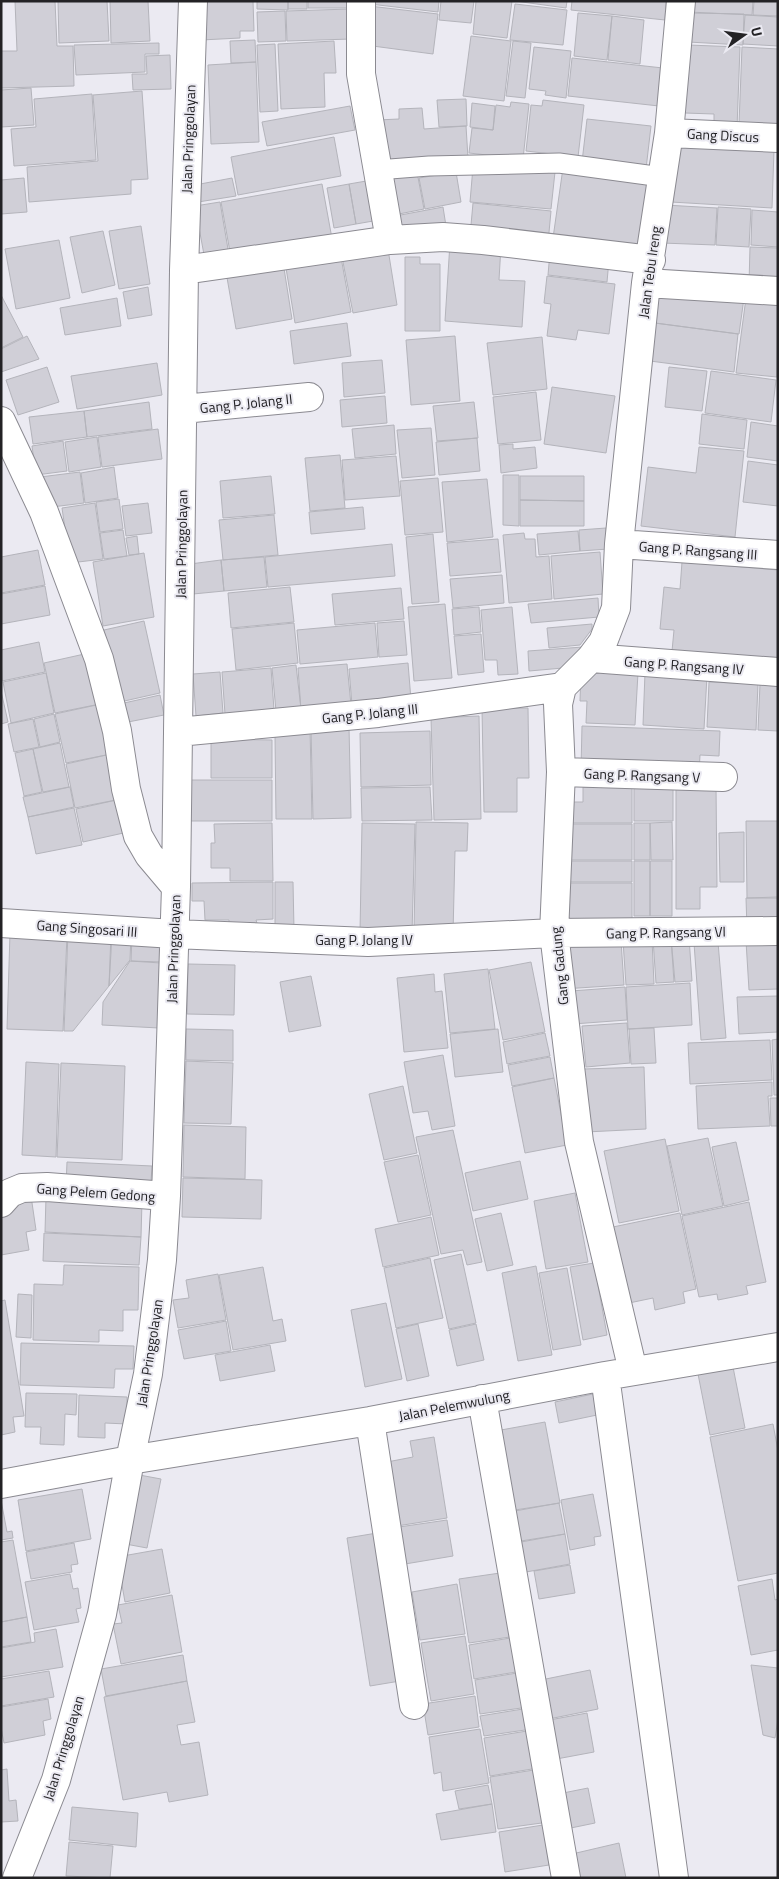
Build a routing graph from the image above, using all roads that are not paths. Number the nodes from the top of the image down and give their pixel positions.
1 (193, 1) edge
2 (361, 1) edge
3 (681, 1) edge
4 (669, 133) junction
5 (778, 138) edge
6 (377, 170) junction
7 (662, 177) junction
8 (390, 240) junction
9 (184, 270) junction
10 (648, 272) junction
11 (778, 291) edge
12 (309, 397) dead end
13 (183, 409) junction
14 (1, 421) edge
15 (619, 544) junction
16 (778, 555) edge
17 (591, 658) junction
18 (778, 672) edge
19 (562, 687) junction
20 (178, 732) junction
21 (561, 772) junction
22 (723, 777) dead end
23 (176, 887) junction
24 (1, 923) edge
25 (778, 931) edge
26 (554, 933) junction
27 (174, 934) junction
28 (166, 1196) junction
29 (1, 1203) edge
30 (778, 1347) edge
31 (633, 1371) junction
32 (605, 1376) junction
33 (482, 1400) junction
34 (370, 1421) junction
35 (130, 1460) junction
36 (1, 1484) edge
37 (414, 1705) dead end
38 (17, 1878) edge
39 (566, 1878) edge
40 (674, 1878) edge

1 - 9 street, Jalan Pringgolayan
2 - 6 street
3 - 4 street, Jalan Tebu Ireng
4 - 5 street, Gang Discus
4 - 7 street, Jalan Tebu Ireng
6 - 7 lane
6 - 8 street
7 - 10 street, Jalan Tebu Ireng
8 - 9 street
8 - 10 street
9 - 13 street, Jalan Pringgolayan
10 - 11 street
10 - 15 street, Jalan Tebu Ireng
12 - 13 street, Gang P. Jolang II
13 - 20 street, Jalan Pringgolayan
14 - 23 street
15 - 16 street, Gang P. Rangsang III
15 - 17 street
17 - 18 street, Gang P. Rangsang IV
17 - 19 street
19 - 20 street, Gang P. Jolang III
19 - 21 street, Gang Gadung
20 - 23 street, Jalan Pringgolayan
21 - 22 street, Gang P. Rangsang V
21 - 26 street, Gang Gadung
23 - 27 street, Jalan Pringgolayan
24 - 27 street, Gang Singosari III
25 - 26 street, Gang P. Rangsang VI
26 - 27 street, Gang P. Jolang IV
26 - 31 street, Gang Gadung
27 - 28 street, Jalan Pringgolayan
28 - 29 street, Gang Pelem Gedong
28 - 35 street, Jalan Pringgolayan
30 - 31 street, Jalan Pelemwulung
31 - 32 street, Jalan Pelemwulung
32 - 33 street, Jalan Pelemwulung
32 - 40 street
33 - 34 street, Jalan Pelemwulung
33 - 39 street
34 - 35 street, Jalan Pelemwulung
34 - 37 street
35 - 36 street, Jalan Pelemwulung
35 - 38 street, Jalan Pringgolayan

